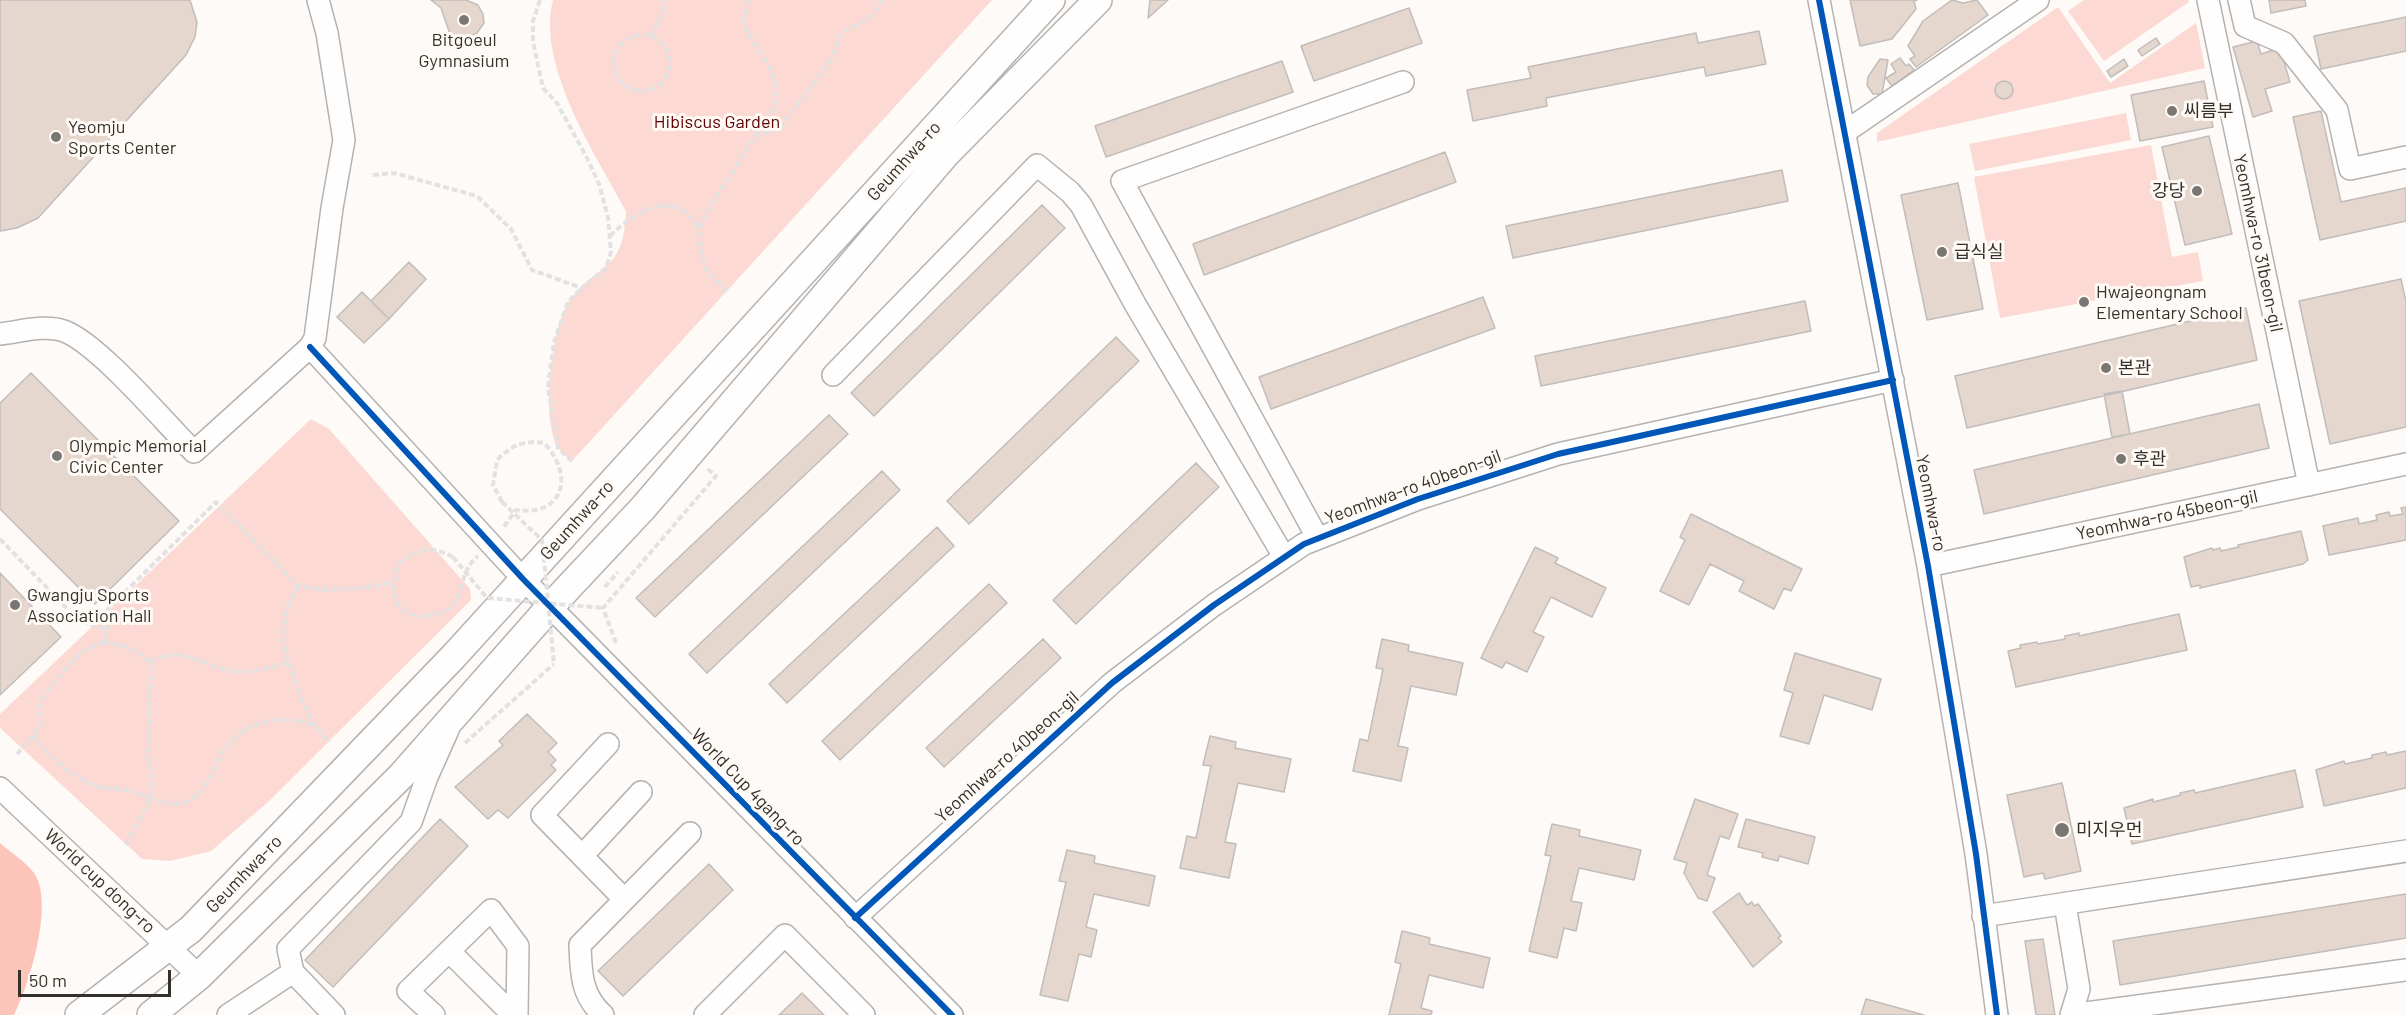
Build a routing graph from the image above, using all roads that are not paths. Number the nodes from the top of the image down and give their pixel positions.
1 (318, 0) edge
2 (1051, 0) edge
3 (1098, 0) edge
4 (1819, 0) edge
5 (2038, 0) edge
6 (2208, 0) edge
7 (2239, 0) edge
8 (1403, 82) dead end
9 (1845, 132) junction
10 (2406, 157) edge
11 (0, 334) edge
12 (310, 347) junction
13 (833, 375) dead end
14 (1893, 380) junction
15 (2406, 464) edge
16 (2309, 485) junction
17 (1317, 537) junction
18 (1283, 555) junction
19 (1928, 566) junction
20 (523, 579) junction
21 (549, 605) junction
22 (455, 716) junction
23 (608, 744) dead end
24 (0, 788) edge
25 (641, 792) dead end
26 (690, 833) dead end
27 (2406, 851) edge
28 (582, 856) junction
29 (624, 899) junction
30 (2066, 904) junction
31 (1983, 916) junction
32 (855, 918) junction
33 (171, 947) junction
34 (449, 951) junction
35 (2406, 970) edge
36 (293, 972) junction
37 (199, 976) junction
38 (79, 1015) edge
39 (151, 1015) edge
40 (228, 1015) edge
41 (334, 1015) edge
42 (434, 1015) edge
43 (515, 1015) edge
44 (603, 1015) edge
45 (705, 1015) edge
46 (864, 1015) edge
47 (952, 1015) edge
48 (1997, 1015) edge
49 (2071, 1015) edge

1 - 12 street
2 - 20 main road, Geumhwa-ro
3 - 21 main road, Geumhwa-ro
4 - 9 street, Yeomhwa-ro
5 - 9 street
6 - 16 street, Yeomhwa-ro 31beon-gil
7 - 10 street
8 - 17 street
9 - 14 street, Yeomhwa-ro
11 - 12 street
12 - 20 street, World Cup 4gang-ro
13 - 18 street
14 - 17 street, Yeomhwa-ro 40beon-gil
14 - 19 street, Yeomhwa-ro
15 - 16 street, Yeomhwa-ro 45beon-gil
16 - 19 street, Yeomhwa-ro 45beon-gil
17 - 18 street, Yeomhwa-ro 40beon-gil
18 - 32 street, Yeomhwa-ro 40beon-gil
19 - 31 street, Yeomhwa-ro
20 - 21 street, World Cup 4gang-ro
20 - 33 main road, Geumhwa-ro
21 - 22 main road, Geumhwa-ro
21 - 32 street, World Cup 4gang-ro
22 - 36 street
22 - 37 main road, Geumhwa-ro
23 - 28 street
24 - 33 street, World cup dong-ro
25 - 28 street
26 - 29 street
27 - 30 street
28 - 29 street
29 - 44 street
30 - 31 street
30 - 49 street
31 - 48 street, Yeomhwa-ro
32 - 47 street, World Cup 4gang-ro
33 - 37 street, World cup dong-ro
33 - 38 main road, Geumhwa-ro
34 - 42 street
34 - 43 street
34 - 43 street
35 - 49 street
36 - 40 street
36 - 41 street
37 - 39 main road, Geumhwa-ro
45 - 46 street

